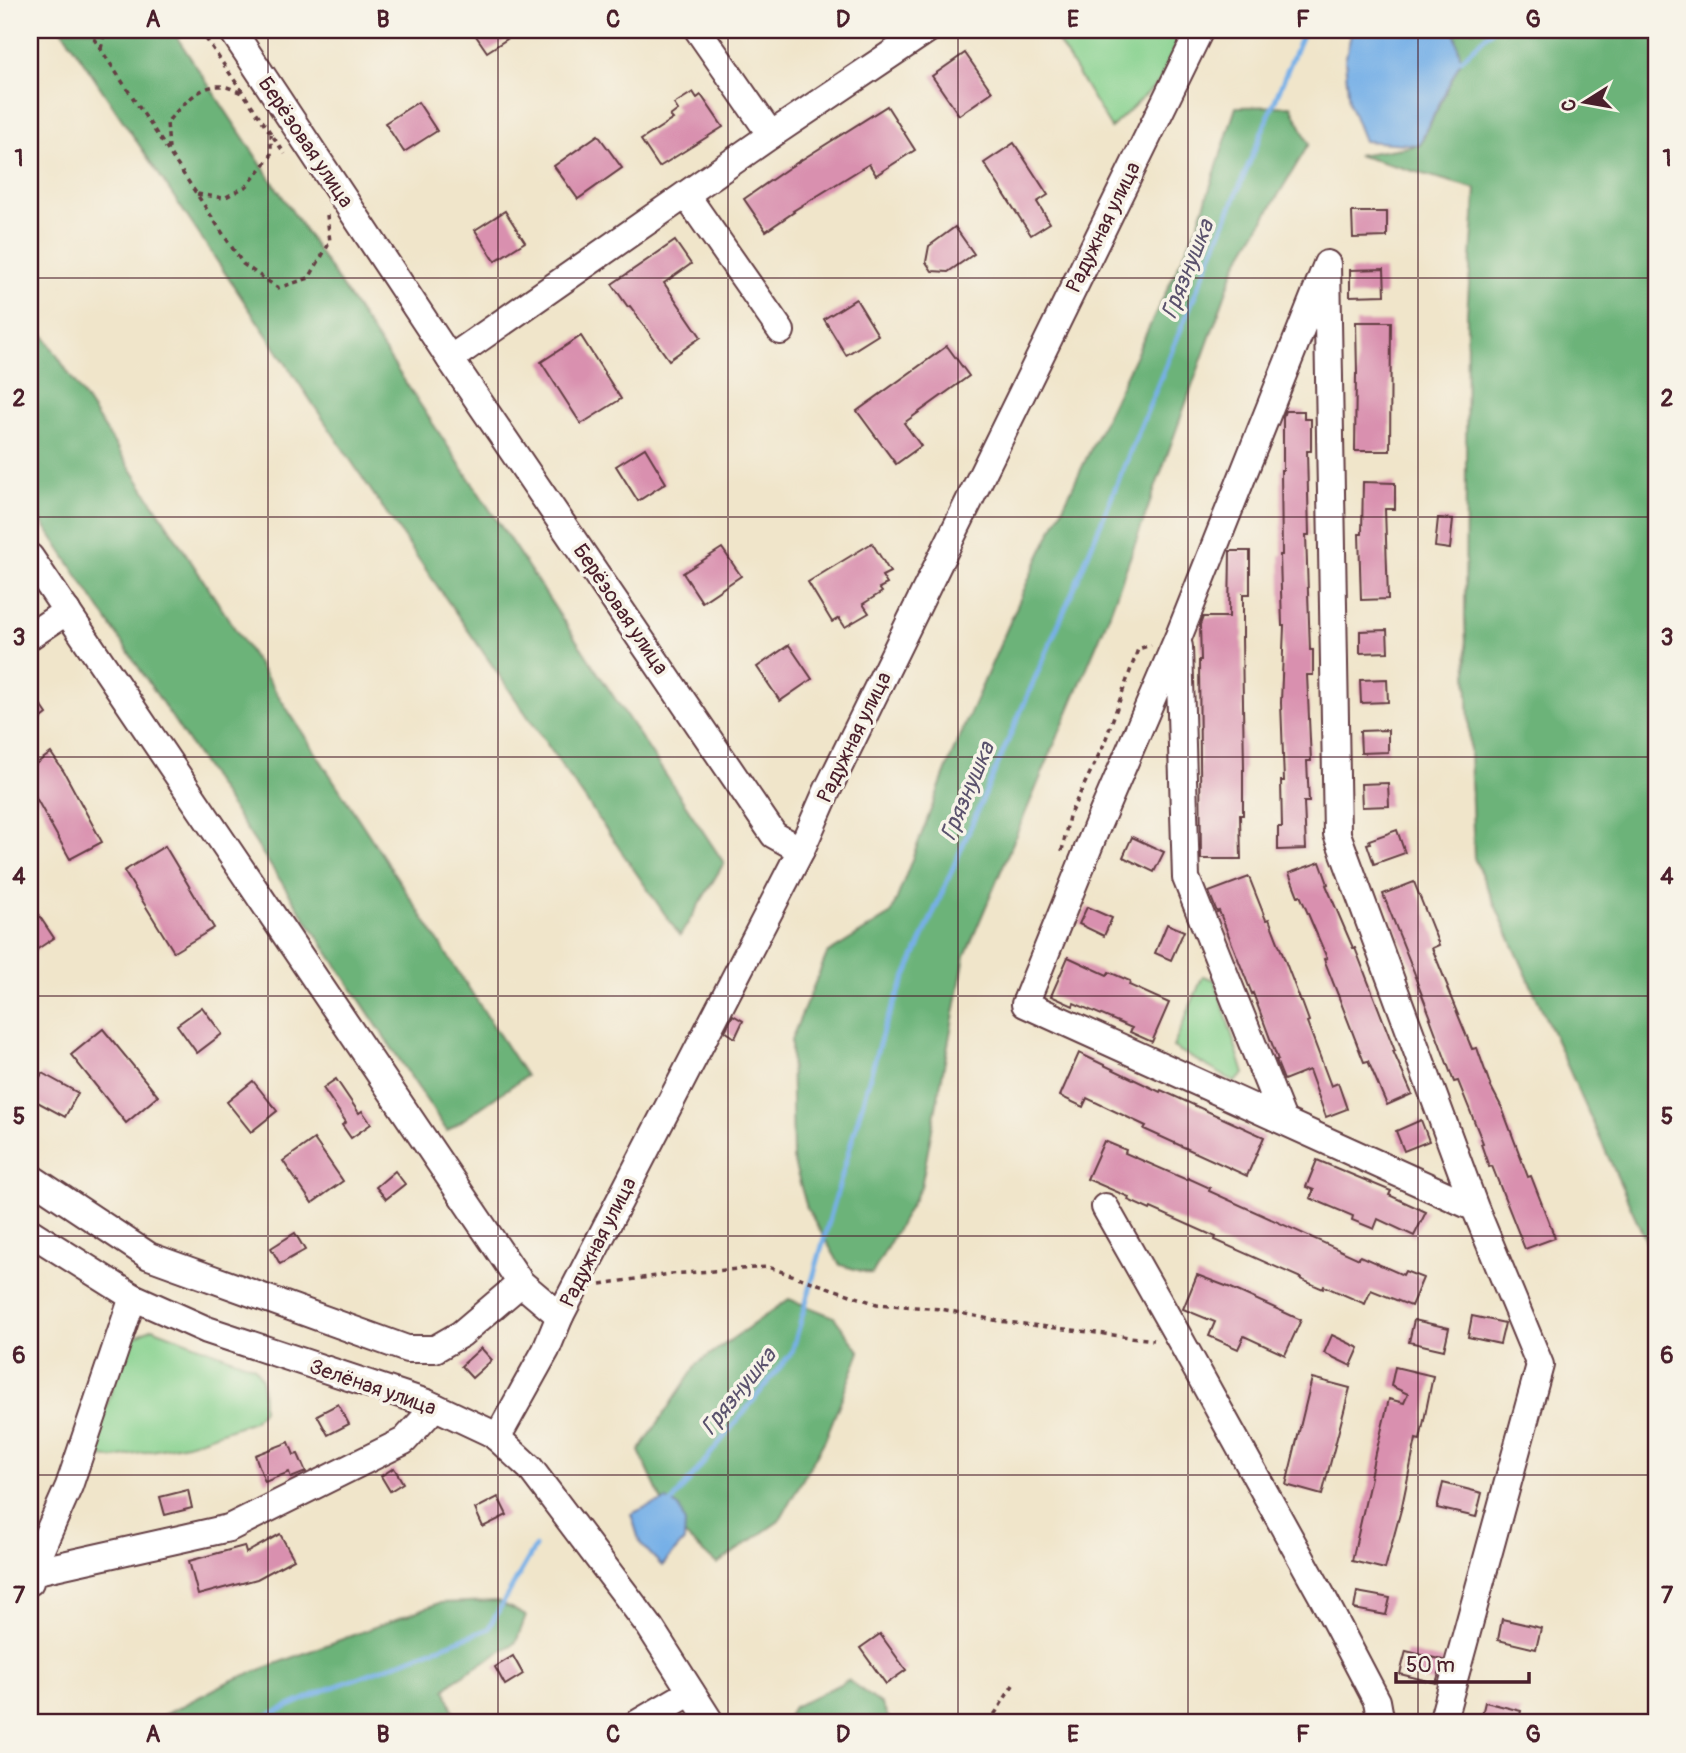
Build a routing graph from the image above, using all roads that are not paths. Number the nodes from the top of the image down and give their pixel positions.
1 (232, 30) edge
2 (698, 30) edge
3 (927, 30) edge
4 (1200, 30) edge
5 (771, 135) junction
6 (686, 194) junction
7 (781, 331) dead end
8 (450, 359) junction
9 (30, 557) edge
10 (67, 611) junction
11 (30, 636) edge
12 (1178, 638) junction
13 (801, 850) junction
14 (1283, 1120) junction
15 (30, 1177) edge
16 (1105, 1207) dead end
17 (1475, 1208) junction
18 (30, 1232) edge
19 (521, 1283) junction
20 (133, 1297) junction
21 (560, 1315) junction
22 (435, 1407) junction
23 (497, 1438) junction
24 (31, 1577) edge
25 (691, 1692) junction
26 (638, 1723) edge
27 (711, 1723) edge
28 (1381, 1723) edge
29 (1442, 1723) edge

1 - 8 street, Берёзовая улица
2 - 5 street
3 - 5 street
4 - 13 street, Радужная улица
5 - 6 street
6 - 7 street
6 - 8 street
8 - 13 street, Берёзовая улица
9 - 10 street
10 - 11 street
10 - 19 street
12 - 14 street
12 - 14 street
12 - 17 street
13 - 21 street, Радужная улица
14 - 17 street
15 - 19 street
16 - 28 street
17 - 29 street
18 - 20 street, Зелёная улица
19 - 21 street
20 - 22 street, Зелёная улица
20 - 24 street
21 - 23 street, Радужная улица
22 - 23 street, Зелёная улица
22 - 24 street
23 - 25 street, Зелёная улица
25 - 26 street
25 - 27 street, Зелёная улица

